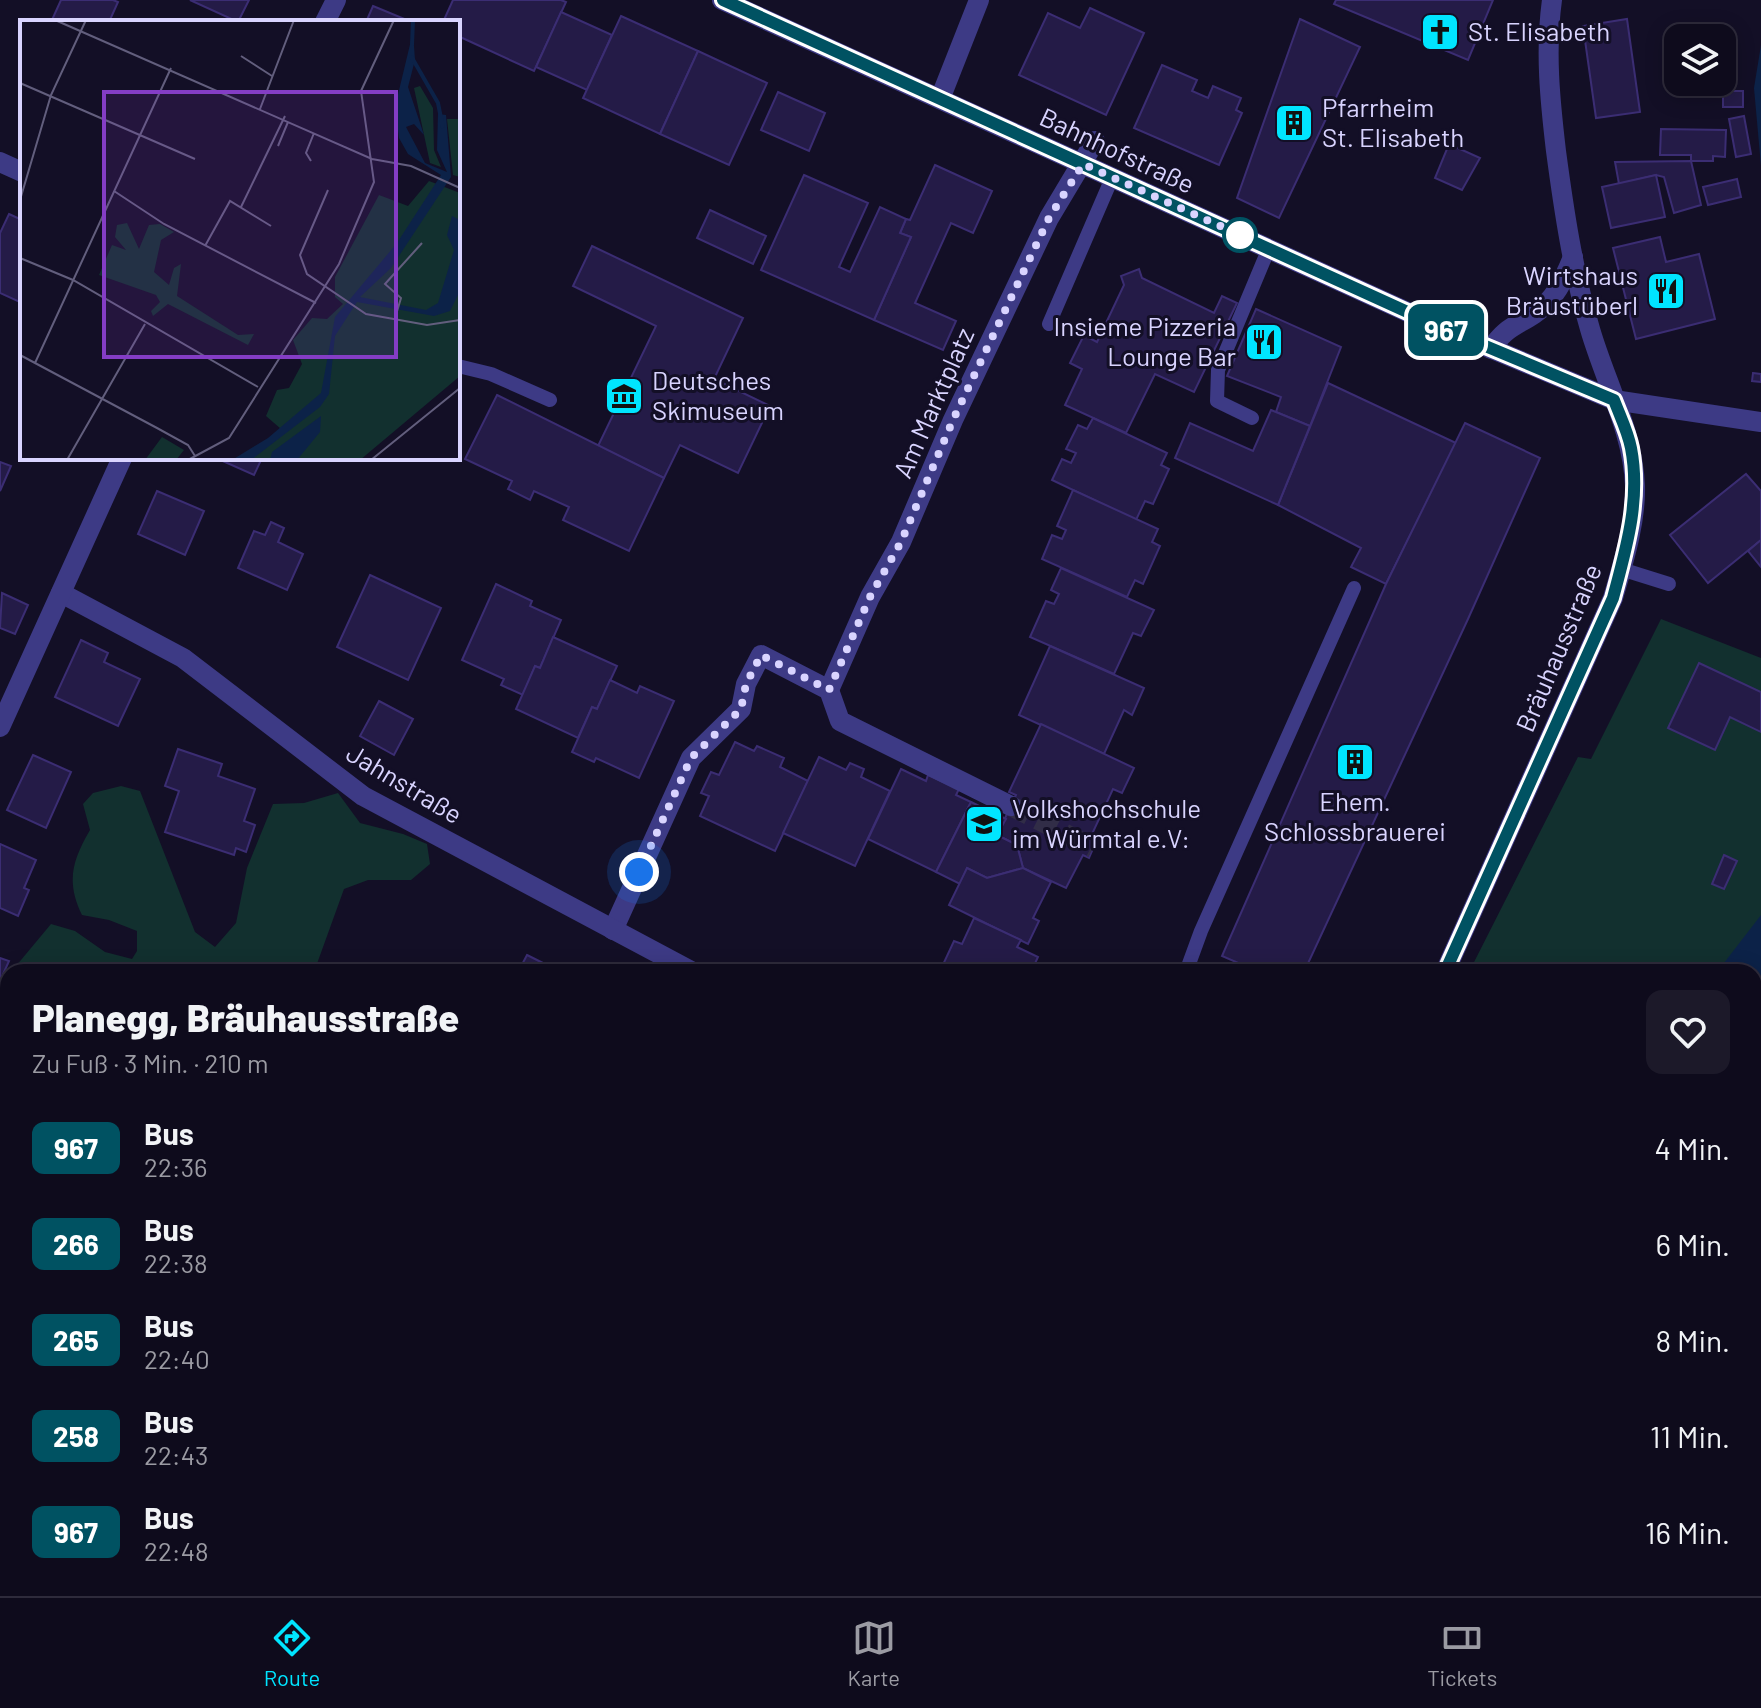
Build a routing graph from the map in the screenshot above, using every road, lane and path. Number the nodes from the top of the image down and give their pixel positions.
1 (336, 0) edge
2 (722, 0) edge
3 (979, 0) edge
4 (1552, 0) edge
5 (326, 20) edge
6 (940, 99) junction
7 (1095, 141) dead end
8 (0, 162) edge
9 (1083, 164) junction
10 (20, 171) edge
11 (1112, 178) junction
12 (1269, 248) junction
13 (1573, 257) junction
14 (1049, 324) dead end
15 (1491, 349) junction
16 (460, 366) edge
17 (550, 400) dead end
18 (1614, 400) junction
19 (1252, 418) dead end
20 (1761, 422) edge
21 (121, 460) edge
22 (1621, 569) junction
23 (1669, 584) dead end
24 (1354, 588) dead end
25 (61, 593) junction
26 (829, 690) junction
27 (0, 727) edge
28 (1011, 806) tunnel mouth
29 (613, 930) junction
30 (678, 964) edge
31 (1189, 964) edge
32 (1449, 964) edge

1 - 5 street
2 - 6 street, Bahnhofstraße
3 - 6 street
4 - 13 street, Bräuhausstraße
6 - 9 street, Bahnhofstraße
7 - 9 street, Am Marktplatz
8 - 10 street
9 - 11 street, Bahnhofstraße
9 - 26 street, Am Marktplatz
11 - 12 street, Bahnhofstraße
11 - 14 lane
12 - 15 street, Bahnhofstraße
12 - 19 lane
13 - 15 street
13 - 18 street, Bräuhausstraße
15 - 18 street, Bahnhofstraße
16 - 17 lane
18 - 20 street, Bahnhofstraße
18 - 22 street, Bräuhausstraße
21 - 25 street
22 - 23 lane
22 - 32 street, Bräuhausstraße
24 - 31 lane
25 - 27 street
25 - 29 street, Jahnstraße
26 - 28 street
26 - 29 street
29 - 30 street, Jahnstraße

